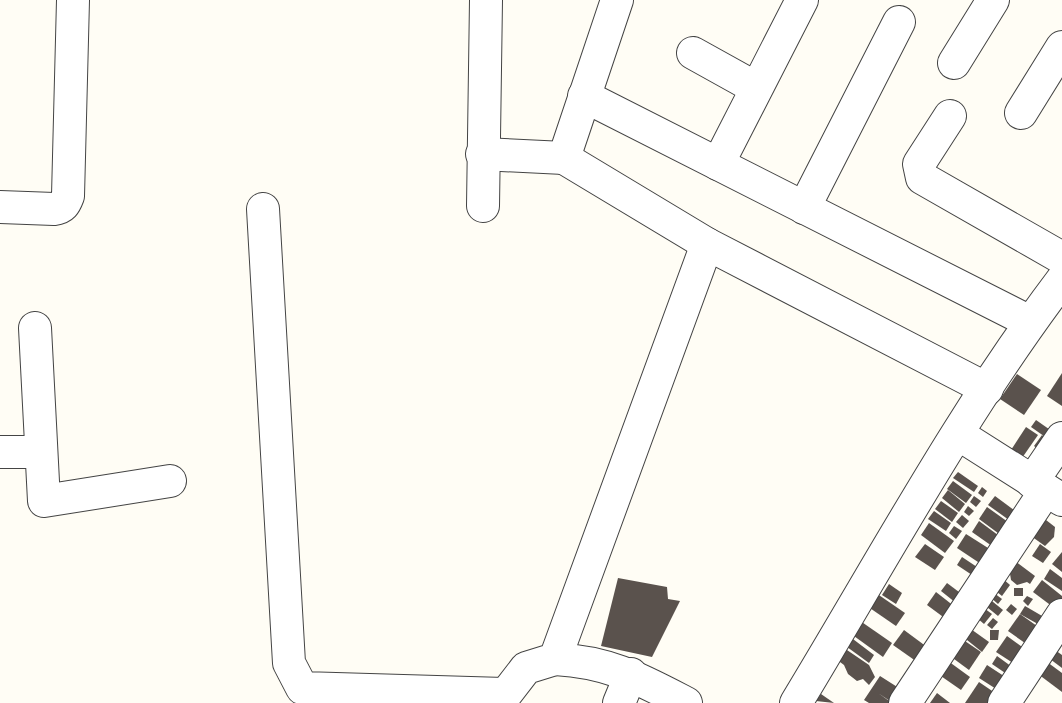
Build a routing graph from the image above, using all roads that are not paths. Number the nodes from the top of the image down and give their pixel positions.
1 (73, 0) edge
2 (486, 0) edge
3 (617, 0) edge
4 (993, 0) edge
5 (799, 1) edge
6 (898, 22) dead end
7 (1062, 48) edge
8 (693, 53) dead end
9 (954, 63) dead end
10 (756, 88) junction
11 (584, 96) junction
12 (1021, 112) dead end
13 (950, 116) dead end
14 (482, 154) junction
15 (564, 158) junction
16 (718, 164) junction
17 (483, 206) dead end
18 (0, 207) edge
19 (804, 208) junction
20 (263, 209) dead end
21 (706, 244) junction
22 (1062, 258) edge
23 (1062, 280) edge
24 (1030, 322) junction
25 (35, 328) dead end
26 (987, 389) junction
27 (958, 434) junction
28 (1062, 438) edge
29 (0, 452) edge
30 (41, 452) junction
31 (170, 481) dead end
32 (1047, 491) edge
33 (1062, 615) edge
34 (555, 658) junction
35 (631, 674) junction
36 (502, 699) edge
37 (619, 703) edge
38 (686, 703) edge
39 (796, 703) edge
40 (905, 703) edge
41 (1004, 703) edge

1 - 18 street
2 - 14 street
3 - 11 street
4 - 9 street
5 - 10 street
6 - 19 street
7 - 12 street
8 - 10 street
10 - 16 street
11 - 15 street
11 - 16 street
13 - 22 street
14 - 15 street
14 - 17 street
15 - 21 street
16 - 19 street
19 - 24 street
20 - 36 street
21 - 26 street
21 - 34 street
23 - 24 street
24 - 26 street
25 - 30 street
26 - 27 street
27 - 32 street
27 - 39 street
28 - 32 street
29 - 30 street
30 - 31 street
32 - 40 street
33 - 41 street
34 - 35 street
34 - 36 street
35 - 37 street
35 - 38 street

